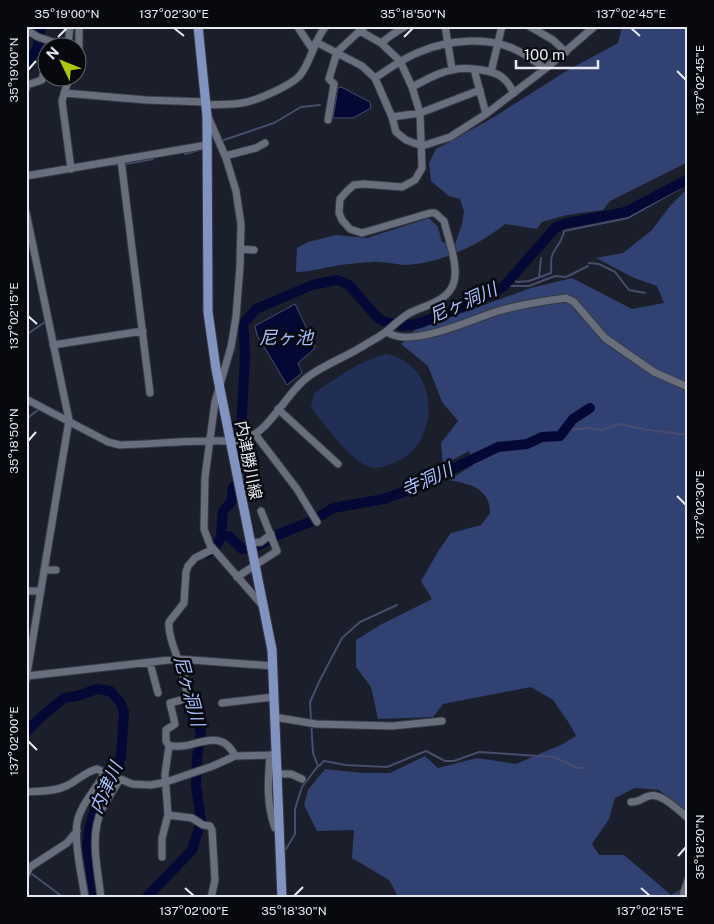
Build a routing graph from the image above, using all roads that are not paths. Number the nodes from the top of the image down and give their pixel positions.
1 (198, 26) edge
2 (326, 26) edge
3 (406, 26) edge
4 (445, 26) edge
5 (502, 26) edge
6 (583, 26) edge
7 (595, 26) edge
8 (532, 27) edge
9 (299, 28) dead end
10 (363, 29) edge
11 (28, 30) edge
12 (589, 32) junction
13 (40, 38) edge
14 (316, 42) junction
15 (381, 43) junction
16 (449, 43) junction
17 (498, 45) junction
18 (313, 50) junction
19 (337, 52) junction
20 (566, 52) junction
21 (400, 61) junction
22 (545, 69) junction
23 (452, 70) junction
24 (474, 70) junction
25 (491, 72) junction
26 (375, 78) junction
27 (38, 81) edge
28 (412, 87) junction
29 (66, 88) edge
30 (26, 89) edge
31 (480, 90) junction
32 (64, 93) junction
33 (514, 93) junction
34 (207, 104) junction
35 (420, 113) junction
36 (486, 114) junction
37 (208, 116) junction
38 (392, 117) junction
39 (328, 120) dead end
40 (265, 143) dead end
41 (207, 145) junction
42 (422, 146) junction
43 (225, 156) junction
44 (121, 160) junction
45 (70, 169) junction
46 (26, 176) edge
47 (26, 212) edge
48 (240, 249) junction
49 (254, 250) dead end
50 (143, 331) junction
51 (387, 332) junction
52 (53, 345) junction
53 (219, 386) junction
54 (688, 387) edge
55 (150, 393) dead end
56 (26, 399) edge
57 (278, 409) junction
58 (68, 420) junction
59 (255, 434) junction
60 (211, 441) junction
61 (237, 441) junction
62 (338, 464) dead end
63 (262, 511) dead end
64 (317, 522) dead end
65 (271, 534) junction
66 (250, 543) junction
67 (213, 549) junction
68 (255, 564) junction
69 (44, 570) junction
70 (56, 570) dead end
71 (237, 577) junction
72 (41, 590) junction
73 (26, 591) edge
74 (264, 607) junction
75 (178, 660) junction
76 (150, 663) junction
77 (273, 666) junction
78 (27, 676) edge
79 (26, 680) edge
80 (158, 693) dead end
81 (274, 697) junction
82 (222, 703) dead end
83 (274, 717) junction
84 (442, 721) dead end
85 (169, 746) junction
86 (273, 755) junction
87 (235, 756) junction
88 (105, 772) junction
89 (277, 774) junction
90 (302, 779) dead end
91 (120, 780) junction
92 (166, 782) junction
93 (26, 792) edge
94 (631, 802) dead end
95 (168, 815) junction
96 (688, 818) edge
97 (280, 830) junction
98 (77, 831) junction
99 (162, 857) dead end
100 (26, 875) edge
101 (688, 880) edge
102 (85, 898) edge
103 (102, 898) edge
104 (211, 898) edge
105 (282, 898) edge
106 (682, 898) edge

1 - 34 main road, 内津勝川線
2 - 14 street
3 - 15 street
4 - 16 street
5 - 17 street
6 - 12 street
7 - 12 street
8 - 20 street
9 - 18 street
10 - 15 street
10 - 19 street
11 - 13 street
12 - 20 street
14 - 18 street
14 - 19 street
15 - 21 street
16 - 17 street
16 - 21 street
16 - 23 street
17 - 22 street
17 - 25 street
18 - 34 street
19 - 26 street
19 - 39 street
20 - 22 street
21 - 26 street
21 - 28 street
22 - 33 street
23 - 24 street
23 - 28 street
24 - 25 street
24 - 31 street
25 - 33 street
26 - 38 street
27 - 30 street
28 - 35 street
29 - 32 street
31 - 35 street
31 - 36 street
32 - 34 street
32 - 45 street
33 - 36 street
34 - 37 main road, 内津勝川線
35 - 38 street
35 - 42 street
36 - 42 street
37 - 41 main road, 内津勝川線
37 - 43 street
38 - 42 street
40 - 43 street
41 - 44 street
41 - 53 main road, 内津勝川線
42 - 51 street
43 - 48 street
44 - 45 street
44 - 50 street
45 - 46 street
47 - 52 street
48 - 49 street
48 - 53 street
50 - 52 street
50 - 55 street
51 - 54 street
51 - 57 street
52 - 58 street
53 - 60 street
53 - 61 main road, 内津勝川線
56 - 58 street
57 - 59 street
57 - 62 street
58 - 60 street
58 - 69 street
59 - 61 street
59 - 64 street
60 - 61 street
60 - 67 street
61 - 66 main road, 内津勝川線
63 - 65 street
65 - 66 street
65 - 68 street
66 - 68 main road, 内津勝川線
67 - 71 street
67 - 75 street
68 - 71 street
68 - 74 main road, 内津勝川線
69 - 70 street
69 - 72 street
71 - 74 street
72 - 73 street
72 - 78 street
74 - 77 main road, 内津勝川線
75 - 76 street
75 - 77 street
75 - 85 street
76 - 78 street
76 - 80 street
77 - 81 main road, 内津勝川線
78 - 79 street
81 - 82 street
81 - 83 main road, 内津勝川線
83 - 84 street
83 - 86 main road, 内津勝川線
85 - 87 street
85 - 92 street
86 - 87 street
86 - 89 main road, 内津勝川線
86 - 97 street
87 - 92 street
88 - 91 street
88 - 93 street
88 - 98 street
89 - 90 street
89 - 97 main road, 内津勝川線
91 - 92 street
91 - 103 street
92 - 95 street
94 - 96 street
95 - 99 street
95 - 104 street
97 - 105 main road, 内津勝川線
98 - 100 street
98 - 102 street
101 - 106 street

